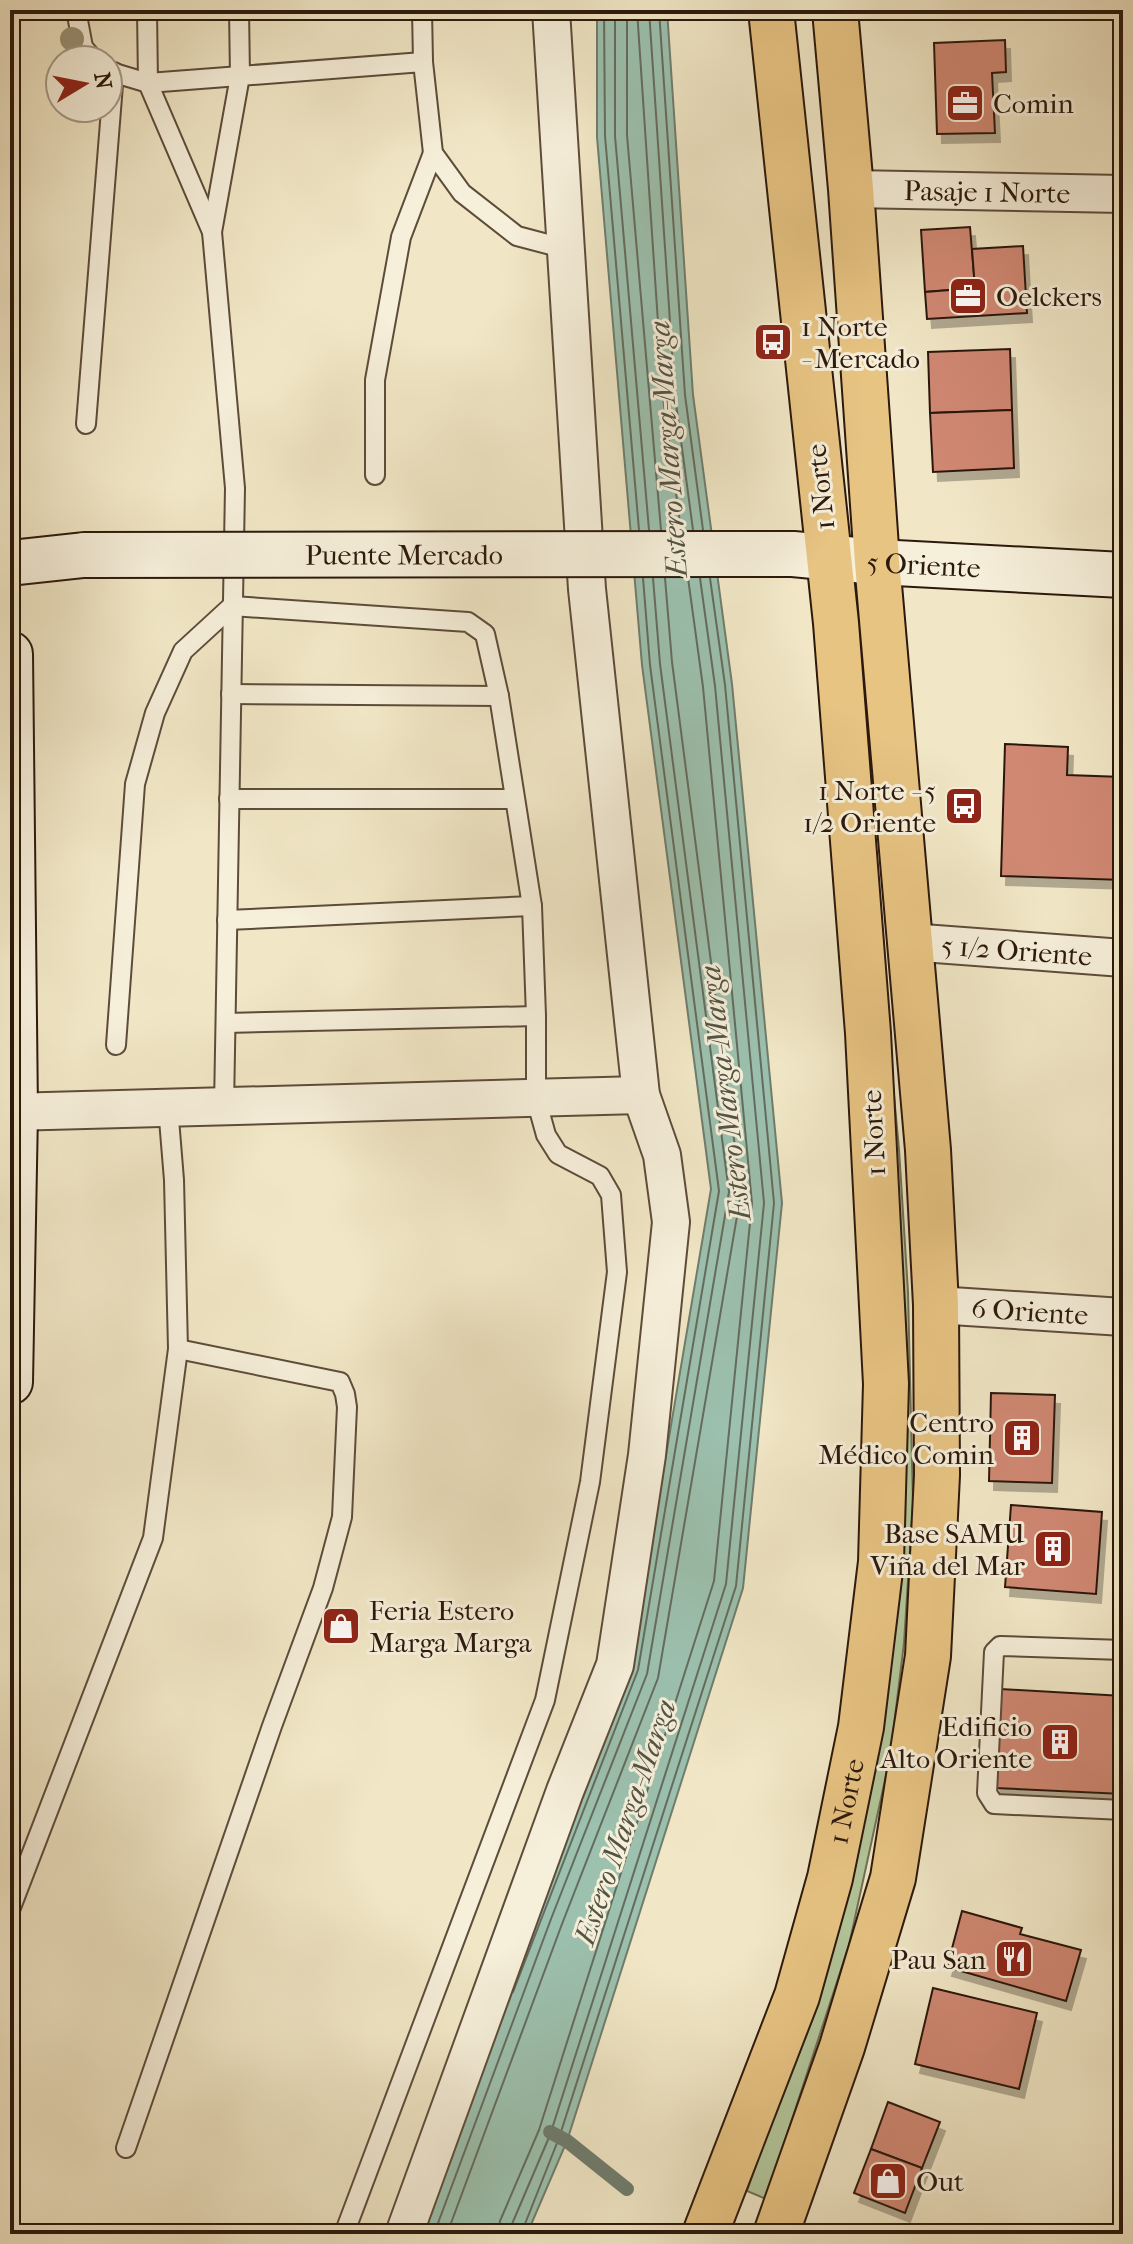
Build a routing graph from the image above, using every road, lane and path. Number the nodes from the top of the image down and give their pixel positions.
1 (76, 10) edge
2 (147, 10) edge
3 (239, 10) edge
4 (422, 10) edge
5 (551, 10) edge
6 (771, 10) edge
7 (835, 10) edge
8 (82, 44) edge
9 (423, 62) junction
10 (124, 75) edge
11 (240, 76) junction
12 (148, 83) junction
13 (107, 124) edge
14 (433, 153) junction
15 (851, 189) junction
16 (1123, 194) edge
17 (212, 232) junction
18 (566, 249) junction
19 (86, 424) dead end
20 (375, 475) dead end
21 (726, 554) joint
22 (828, 556) junction
23 (877, 562) junction
24 (10, 563) edge
25 (1123, 575) edge
26 (232, 606) junction
27 (10, 654) edge
28 (231, 694) junction
29 (499, 696) junction
30 (229, 799) junction
31 (514, 799) junction
32 (532, 906) junction
33 (227, 920) junction
34 (909, 942) junction
35 (1123, 958) edge
36 (536, 1016) junction
37 (226, 1023) junction
38 (116, 1045) dead end
39 (641, 1095) junction
40 (536, 1099) junction
41 (168, 1107) junction
42 (224, 1107) junction
43 (13, 1112) edge
44 (936, 1305) junction
45 (1123, 1317) edge
46 (178, 1349) junction
47 (10, 1382) edge
48 (1123, 1650) edge
49 (1123, 1810) edge
50 (10, 1910) edge
51 (126, 2148) dead end
52 (344, 2234) edge
53 (404, 2234) edge
54 (705, 2234) edge
55 (776, 2234) edge

1 - 8 lane
2 - 12 lane
3 - 11 lane
4 - 9 lane
5 - 18 street
6 - 22 main road, 1 Norte
7 - 15 main road, 1 Norte
9 - 11 lane
9 - 14 lane
10 - 12 lane
11 - 12 lane
11 - 17 lane
12 - 17 lane
13 - 19 lane
14 - 18 lane
14 - 20 lane
15 - 16 street, Pasaje 1 Norte
15 - 23 main road, 1 Norte
17 - 26 lane
18 - 39 street
21 - 22 main road, 5 Oriente
21 - 24 main road, Puente Mercado, bridge
22 - 23 main road, 5 Oriente
22 - 54 main road, 1 Norte
23 - 25 main road, 5 Oriente
23 - 34 main road, 1 Norte
26 - 28 lane
26 - 29 lane
26 - 38 lane
27 - 43 main road
28 - 29 lane
28 - 30 lane
29 - 31 lane
30 - 31 lane
30 - 33 lane
31 - 32 lane
32 - 33 lane
32 - 36 lane
33 - 37 lane
34 - 35 street, 5 1/2 Oriente
34 - 44 main road, 1 Norte
36 - 37 lane
36 - 40 lane
37 - 42 lane
39 - 40 street
39 - 53 street
40 - 42 street
40 - 52 lane
41 - 42 street
41 - 43 street
41 - 46 lane
43 - 47 main road
44 - 45 street, 6 Oriente
44 - 55 main road, 1 Norte
46 - 50 lane
46 - 51 lane
48 - 49 lane

